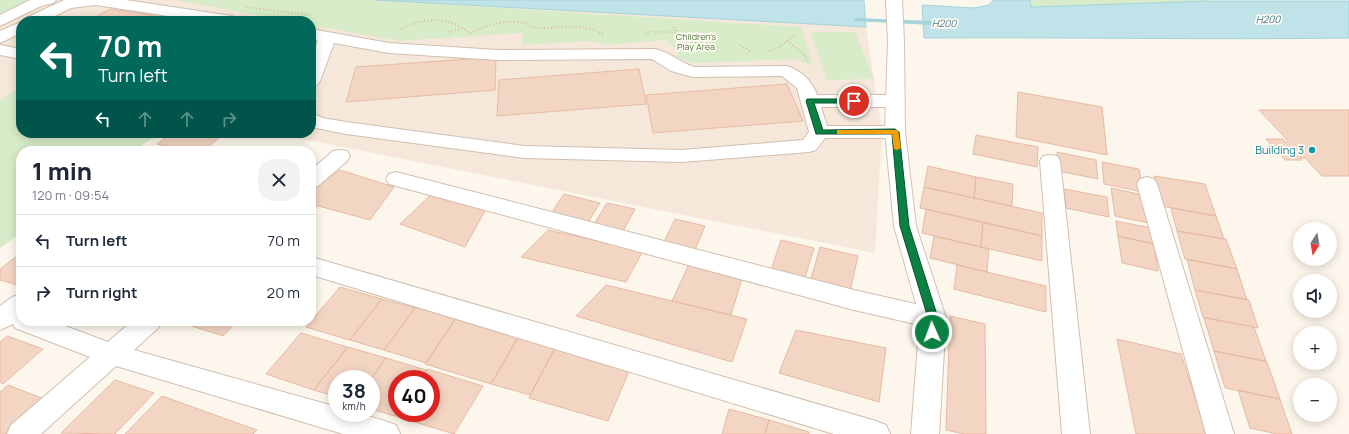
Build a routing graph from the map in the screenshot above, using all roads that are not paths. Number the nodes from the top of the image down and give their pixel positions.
1 (894, 0) edge
2 (67, 4) junction
3 (42, 16) edge
4 (200, 16) edge
5 (0, 21) edge
6 (16, 30) edge
7 (316, 35) edge
8 (328, 37) junction
9 (0, 38) edge
10 (0, 50) edge
11 (16, 53) edge
12 (316, 68) edge
13 (810, 101) junction
14 (896, 101) junction
15 (316, 122) edge
16 (819, 132) junction
17 (895, 132) junction
18 (340, 156) dead end
19 (1050, 161) dead end
20 (316, 177) edge
21 (396, 179) dead end
22 (1146, 184) dead end
23 (316, 267) edge
24 (933, 318) junction
25 (40, 326) edge
26 (143, 326) edge
27 (111, 354) junction
28 (21, 434) edge
29 (386, 434) edge
30 (876, 434) edge
31 (925, 434) edge
32 (1076, 434) edge
33 (1220, 434) edge

1 - 14 street
2 - 3 street
2 - 4 street
2 - 5 street
6 - 9 street
7 - 8 street
8 - 12 street
8 - 13 street
10 - 11 street
13 - 14 street
13 - 16 street
14 - 17 street
15 - 16 street
16 - 17 street
17 - 24 street
18 - 20 street
19 - 32 street
21 - 24 street
22 - 33 street
23 - 30 street
24 - 31 street
25 - 27 street
26 - 27 street
27 - 28 street
27 - 29 street

